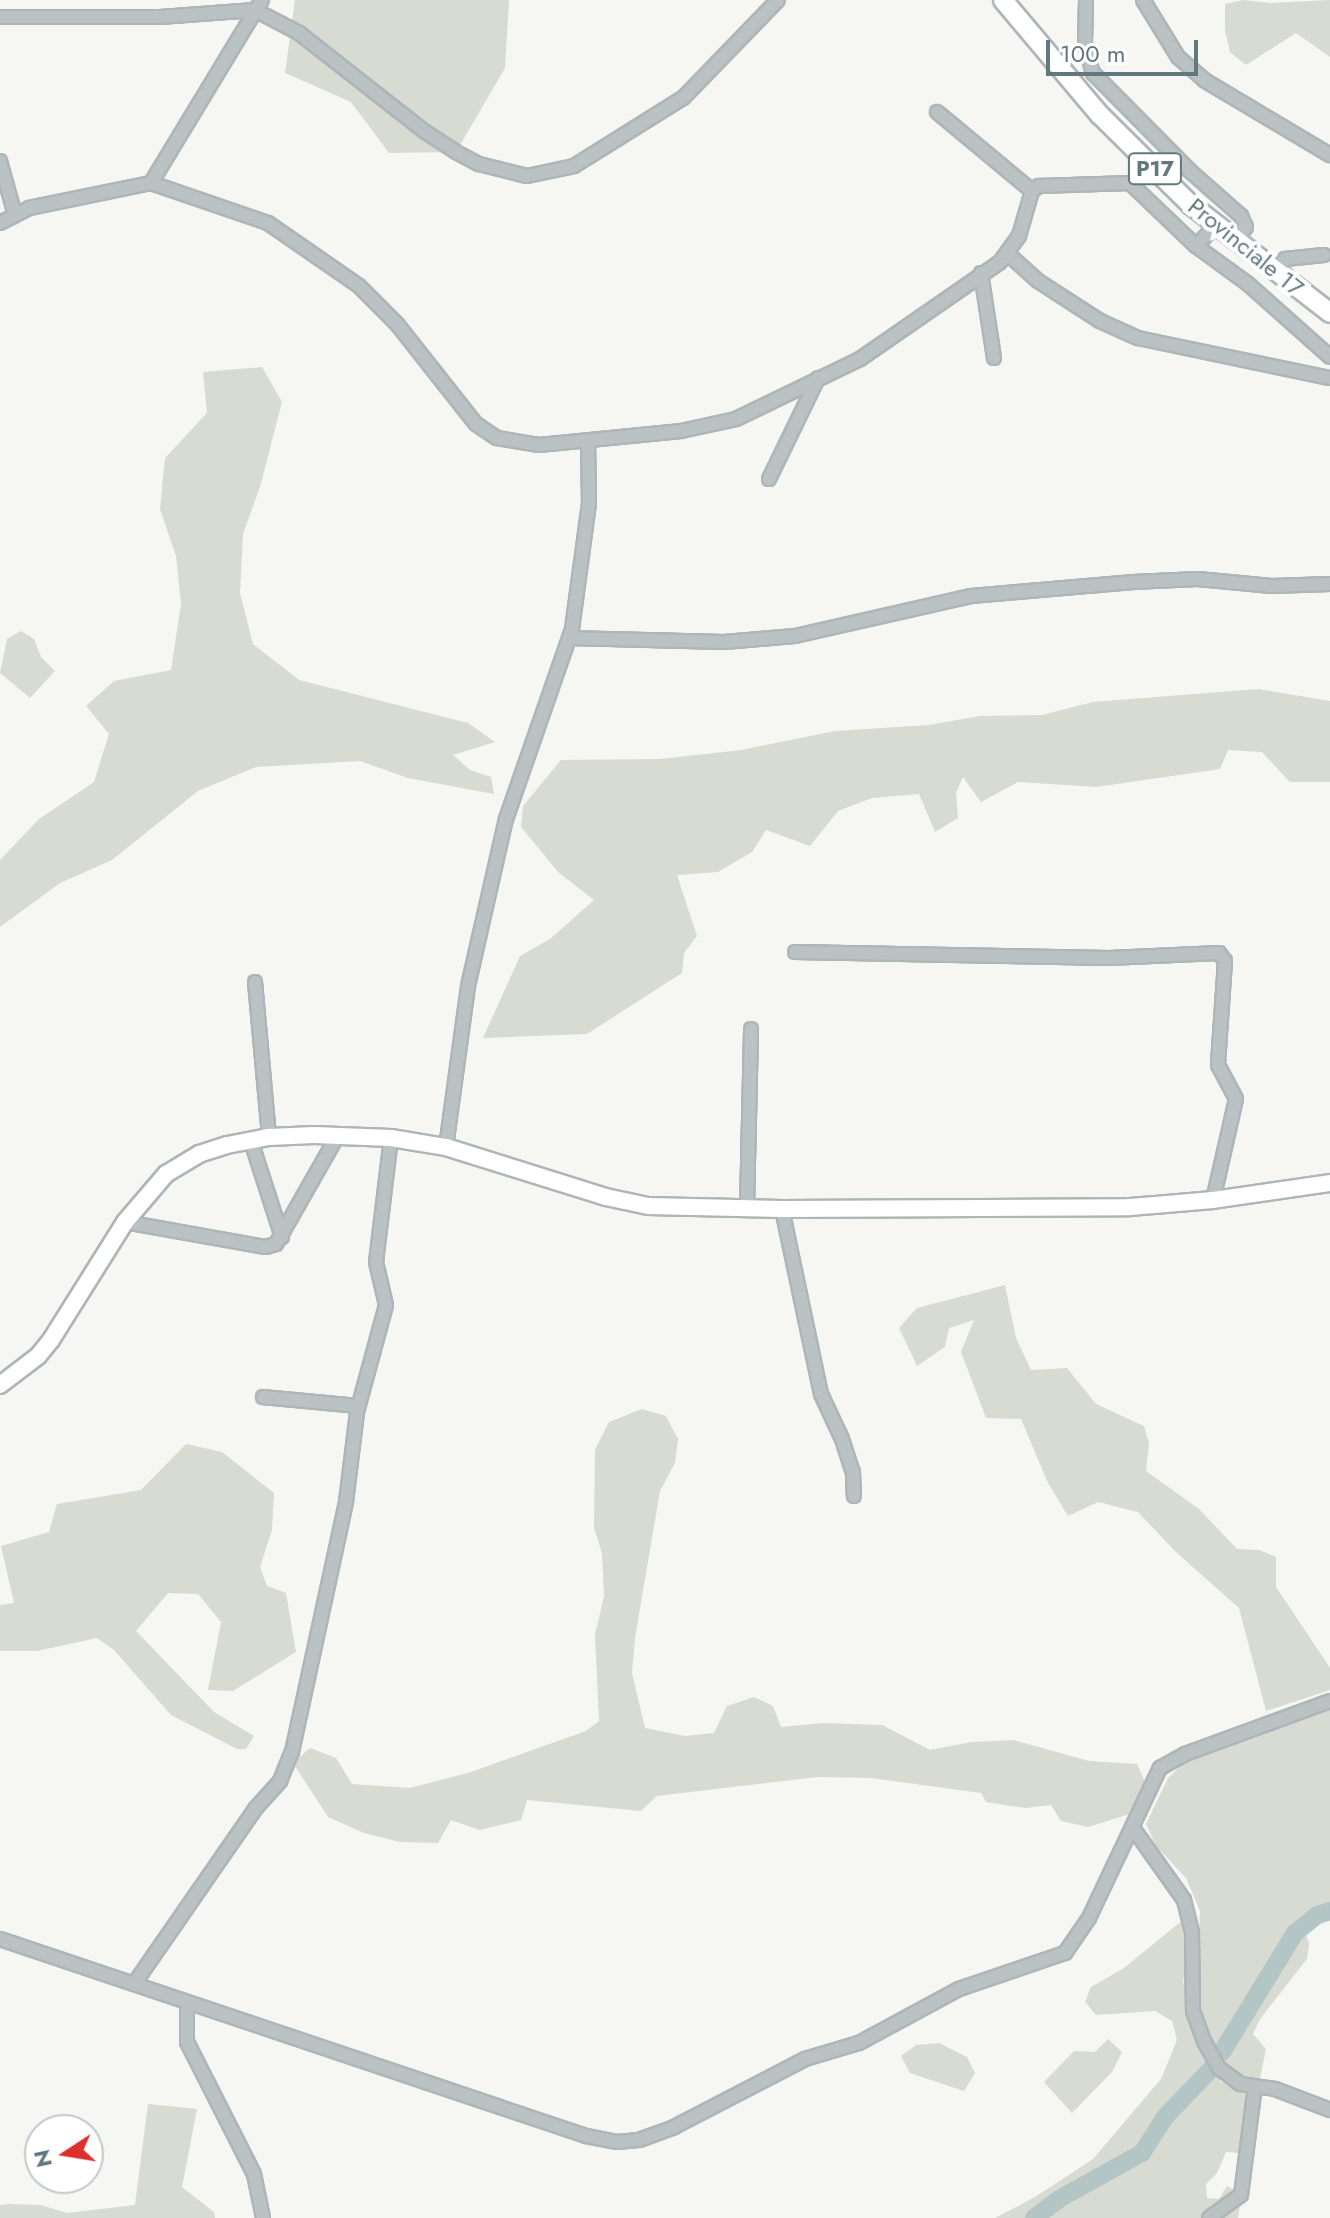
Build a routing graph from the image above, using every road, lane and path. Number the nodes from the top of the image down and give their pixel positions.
1 (778, 0) edge
2 (1003, 0) edge
3 (1086, 0) edge
4 (1143, 0) edge
5 (258, 5) edge
6 (0, 17) edge
7 (937, 112) dead end
8 (1159, 139) junction
9 (1330, 155) edge
10 (1146, 160) junction
11 (0, 161) edge
12 (151, 183) junction
13 (1032, 191) junction
14 (15, 215) junction
15 (0, 223) edge
16 (1216, 225) junction
17 (1235, 241) junction
18 (1196, 246) junction
19 (1008, 254) junction
20 (1324, 255) dead end
21 (1275, 271) junction
22 (981, 273) junction
23 (1330, 313) edge
24 (1330, 357) edge
25 (994, 358) dead end
26 (818, 378) junction
27 (1330, 378) edge
28 (588, 441) junction
29 (769, 479) dead end
30 (1330, 584) edge
31 (569, 638) junction
32 (795, 952) dead end
33 (255, 982) dead end
34 (751, 1029) dead end
35 (338, 1135) junction
36 (269, 1137) junction
37 (391, 1138) junction
38 (251, 1141) junction
39 (446, 1147) junction
40 (1330, 1183) edge
41 (1213, 1200) junction
42 (747, 1207) junction
43 (782, 1209) junction
44 (125, 1222) junction
45 (282, 1237) junction
46 (0, 1385) edge
47 (263, 1397) dead end
48 (358, 1406) junction
49 (854, 1496) dead end
50 (1330, 1701) edge
51 (1133, 1828) junction
52 (0, 1939) edge
53 (134, 1984) junction
54 (187, 2003) junction
55 (1255, 2086) junction
56 (1330, 2110) edge
57 (263, 2218) edge
58 (1209, 2218) edge

1 - 5 street
2 - 10 main road, Provinciale 17 / P17
3 - 8 street
4 - 9 street
5 - 6 street
5 - 12 street
7 - 13 street
8 - 10 street
8 - 17 street
10 - 16 main road, Provinciale 17 / P17
11 - 14 street
12 - 14 street
12 - 28 street
13 - 18 street
13 - 19 street
14 - 15 street
16 - 17 main road, Provinciale 17 / P17
16 - 18 street
17 - 21 main road, Provinciale 17 / P17
18 - 24 street
19 - 22 street
19 - 27 street
20 - 21 street
21 - 23 main road, Provinciale 17 / P17
22 - 25 street
22 - 26 street
26 - 28 street
26 - 29 street
28 - 31 street
30 - 31 street
31 - 39 street
32 - 41 street
33 - 36 street
34 - 42 street
35 - 36 street
35 - 37 street
35 - 45 street
36 - 38 street
37 - 39 street
37 - 48 street
38 - 44 street
38 - 45 street
39 - 42 street
40 - 41 street
41 - 43 street
42 - 43 street
43 - 49 street
44 - 45 street
44 - 46 street
47 - 48 street
48 - 53 street
50 - 51 street
51 - 54 street
51 - 55 street
52 - 53 street
53 - 54 street
54 - 57 street
55 - 56 street
55 - 58 street

